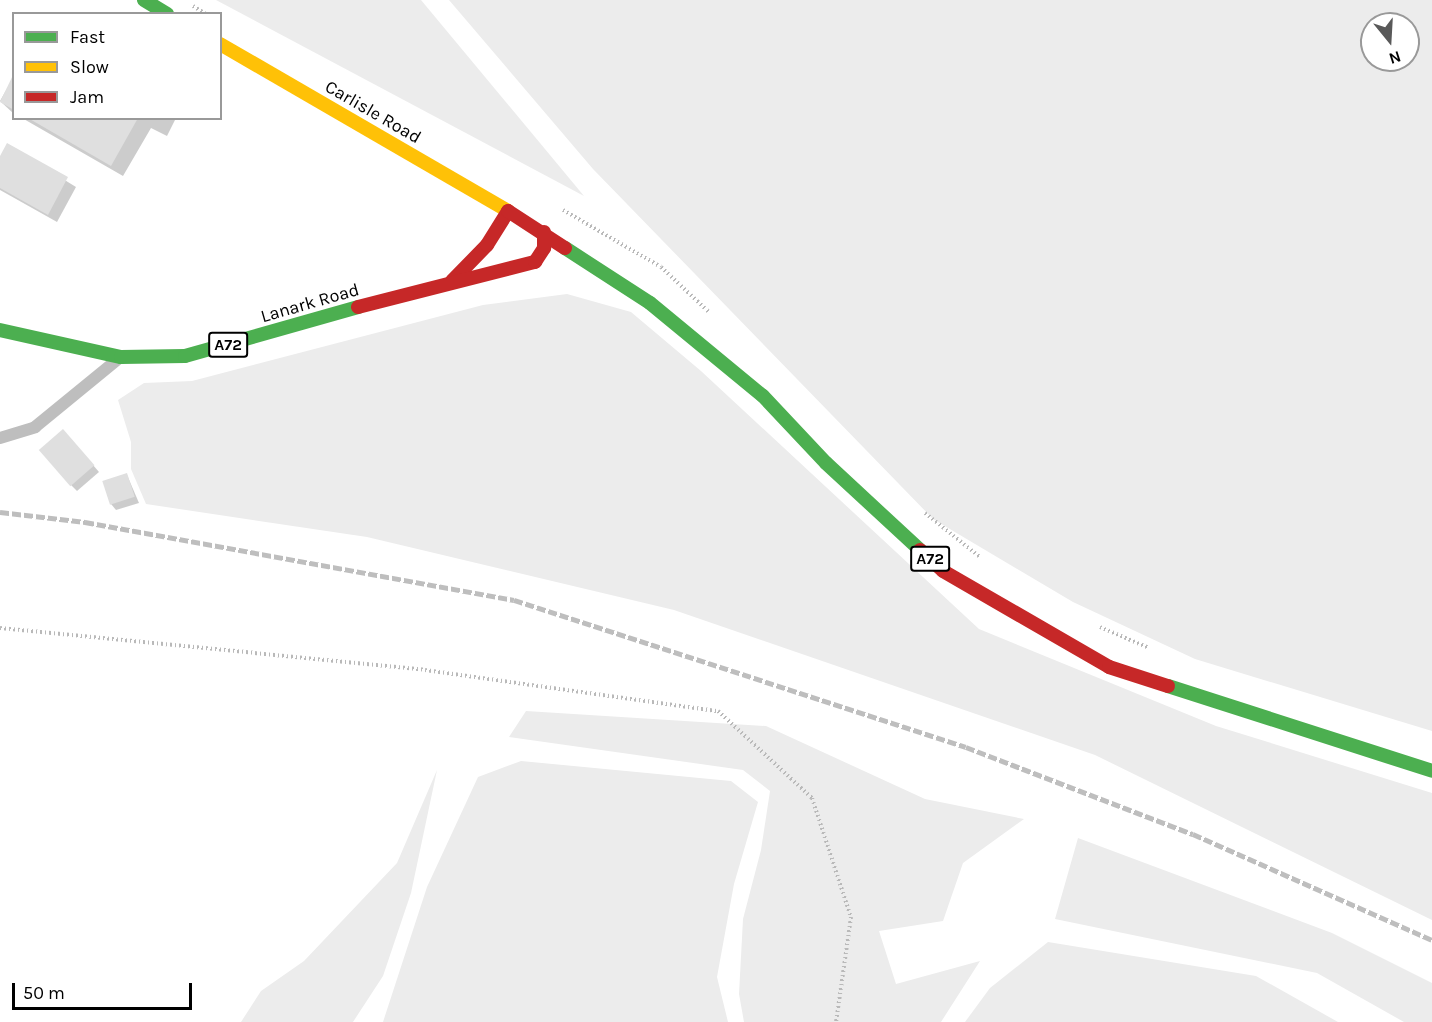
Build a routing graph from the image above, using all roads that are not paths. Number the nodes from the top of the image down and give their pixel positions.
1 (144, 0) edge
2 (164, 12) edge
3 (222, 45) edge
4 (508, 211) junction
5 (544, 232) junction
6 (535, 262) junction
7 (598, 267) junction
8 (452, 281) junction
9 (0, 330) edge
10 (121, 357) junction
11 (0, 438) edge
12 (1432, 771) edge

1 - 2 main road
3 - 4 main road, Carlisle Road
4 - 5 main road, A72
4 - 8 main road
5 - 6 main road
5 - 7 main road, A72
6 - 7 main road, Lanark Road / A72
6 - 8 main road, Lanark Road / A72
7 - 12 main road, A72
8 - 10 main road, Lanark Road / A72
9 - 10 main road, Lanark Road / A72
10 - 11 lane

